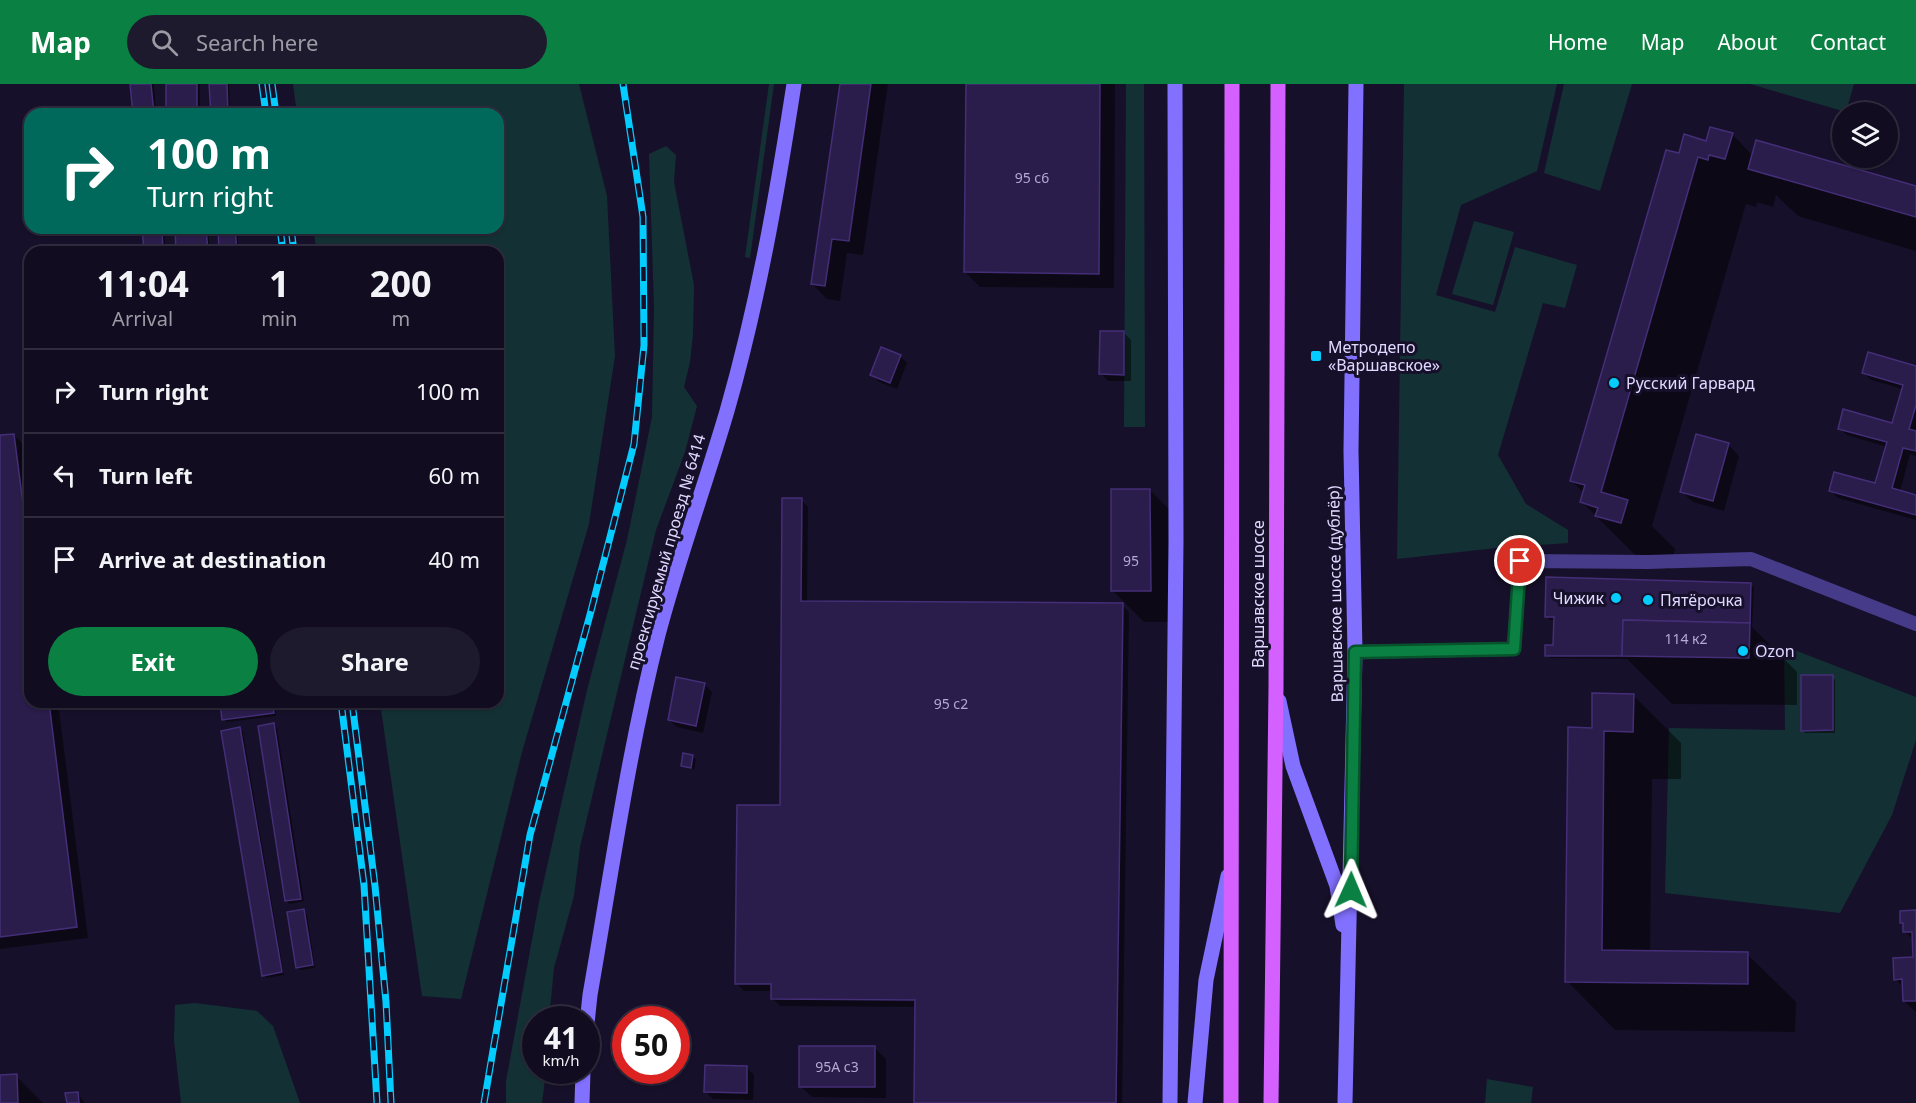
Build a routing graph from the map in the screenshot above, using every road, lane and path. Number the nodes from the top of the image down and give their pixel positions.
1 (794, 84) edge
2 (1174, 84) edge
3 (1232, 84) edge
4 (1278, 84) edge
5 (1356, 84) edge
6 (1916, 624) edge
7 (1355, 652) junction
8 (1276, 687) junction
9 (1231, 861) junction
10 (1350, 961) junction
11 (589, 1006) edge
12 (583, 1084) edge
13 (582, 1103) edge
14 (1170, 1103) edge
15 (1195, 1103) edge
16 (1231, 1103) edge
17 (1271, 1103) edge
18 (1345, 1103) edge

1 - 11 main road, проектируемый проезд № 6414
2 - 14 main road
3 - 9 main road, Варшавское шоссе
4 - 8 main road, Варшавское шоссе
5 - 7 main road, Варшавское шоссе (дублёр)
6 - 7 street
7 - 10 main road, Варшавское шоссе (дублёр)
8 - 10 main road
8 - 17 main road, Варшавское шоссе
9 - 15 main road
9 - 16 main road, Варшавское шоссе
10 - 18 main road, Варшавское шоссе (дублёр)
12 - 13 main road

